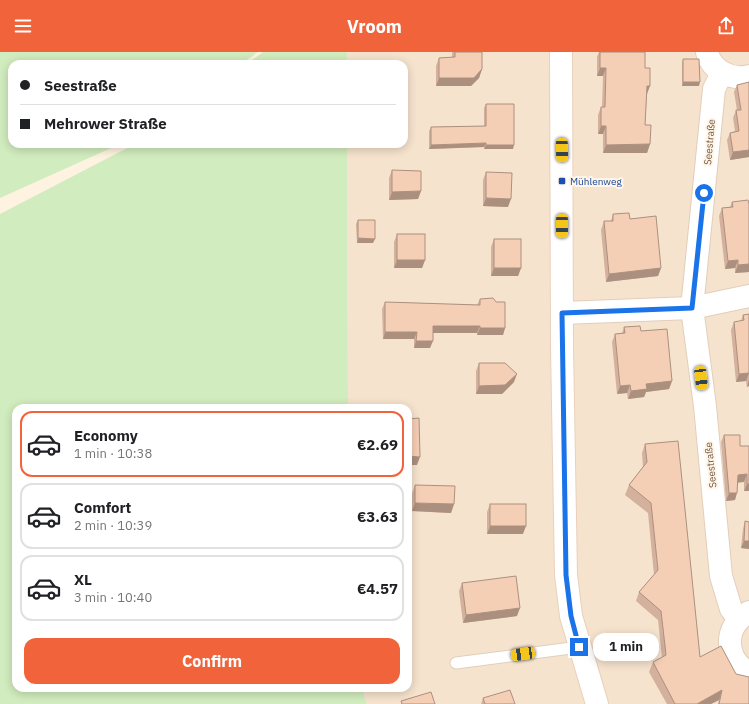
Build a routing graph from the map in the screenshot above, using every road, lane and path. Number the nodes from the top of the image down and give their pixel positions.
1 (561, 52) edge
2 (707, 52) edge
3 (722, 72) junction
4 (749, 76) edge
5 (749, 296) edge
6 (692, 308) junction
7 (562, 313) junction
8 (744, 616) edge
9 (579, 647) junction
10 (456, 663) dead end
11 (749, 673) edge
12 (597, 704) edge

1 - 7 street
2 - 3 street
3 - 4 street
3 - 6 street, Seestraße
5 - 6 street
6 - 7 street
6 - 8 street, Seestraße
7 - 9 street
8 - 11 street
9 - 10 lane
9 - 12 street

